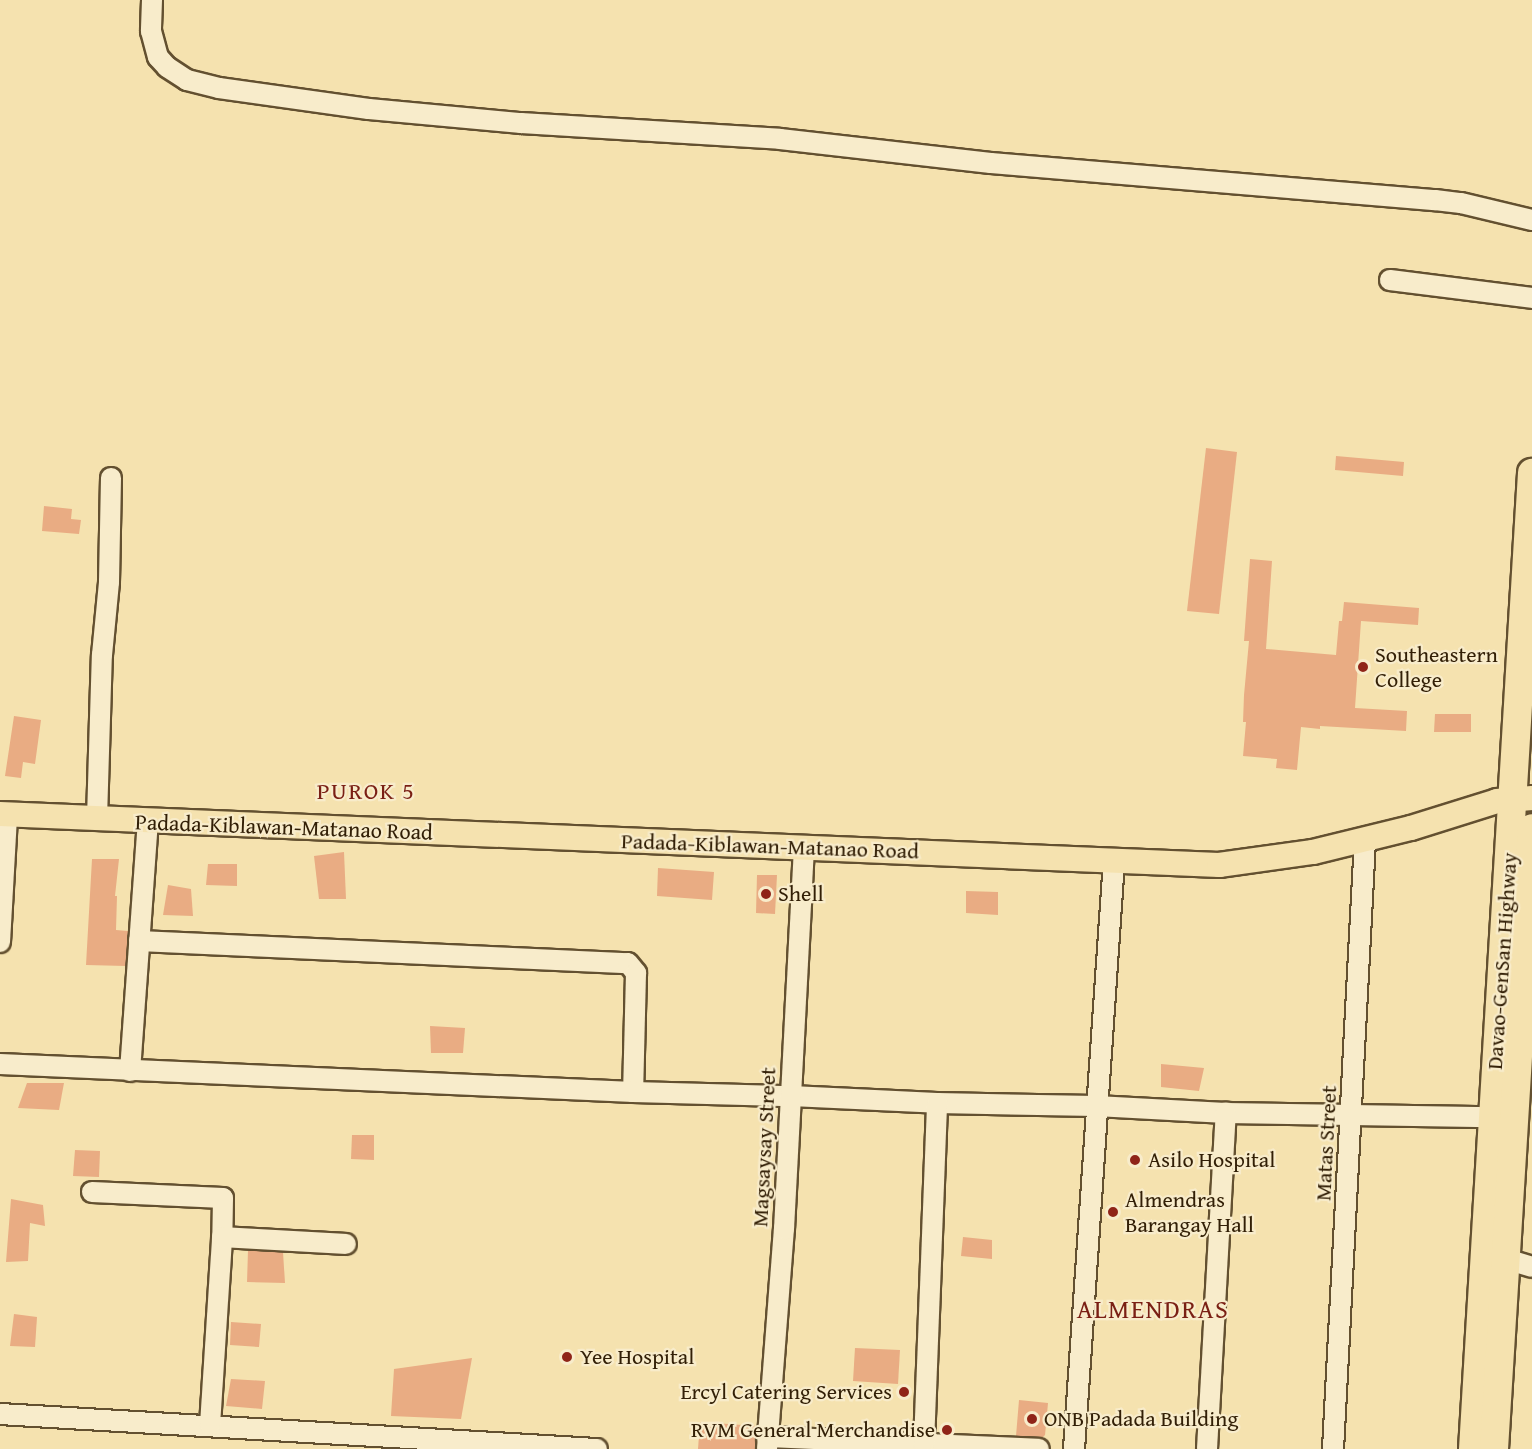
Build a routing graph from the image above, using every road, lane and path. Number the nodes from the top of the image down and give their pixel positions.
1 (152, 0) edge
2 (1532, 220) edge
3 (1390, 280) dead end
4 (1532, 298) edge
5 (1532, 473) edge
6 (111, 478) dead end
7 (1522, 799) edge
8 (4, 814) edge
9 (97, 819) junction
10 (148, 821) junction
11 (1532, 828) edge
12 (1365, 840) junction
13 (804, 847) junction
14 (1114, 861) junction
15 (139, 941) junction
16 (0, 942) edge
17 (0, 1064) edge
18 (130, 1071) junction
19 (633, 1092) junction
20 (791, 1096) junction
21 (937, 1103) junction
22 (1096, 1106) junction
23 (1226, 1113) junction
24 (1352, 1114) junction
25 (1492, 1118) junction
26 (93, 1192) dead end
27 (222, 1237) junction
28 (346, 1244) dead end
29 (1519, 1263) edge
30 (0, 1414) edge
31 (210, 1425) junction
32 (310, 1441) edge
33 (767, 1443) edge
34 (924, 1444) junction
35 (597, 1449) edge
36 (1039, 1449) edge
37 (1074, 1449) edge
38 (1207, 1449) edge
39 (1333, 1449) edge
40 (1473, 1449) edge
41 (1494, 1449) edge

1 - 2 street
3 - 4 street
5 - 7 highway, Davao-GenSan Highway
6 - 9 street
7 - 12 main road, Padada-Kiblawan-Matanao Road
7 - 25 highway, Davao-GenSan Highway
8 - 9 main road, Padada-Kiblawan-Matanao Road
8 - 16 street
9 - 10 main road, Padada-Kiblawan-Matanao Road
10 - 13 main road, Padada-Kiblawan-Matanao Road
10 - 15 street
11 - 29 highway, Davao-GenSan Highway
12 - 14 main road, Padada-Kiblawan-Matanao Road
12 - 24 street, Matas Street
13 - 14 main road, Padada-Kiblawan-Matanao Road
13 - 20 street, Magsaysay Street
14 - 22 street
15 - 18 street
15 - 19 street
17 - 18 street
18 - 19 street
19 - 20 street
20 - 21 street
20 - 33 street, Magsaysay Street
21 - 22 street
21 - 34 street
22 - 23 street
22 - 37 street
23 - 24 street
23 - 38 street
24 - 25 street
24 - 39 street, Matas Street
25 - 40 highway, Davao-GenSan Highway
26 - 27 street
27 - 28 street
27 - 31 street
29 - 41 highway, Davao-GenSan Highway
30 - 31 street
31 - 32 street
32 - 35 street
33 - 34 street
34 - 36 street

